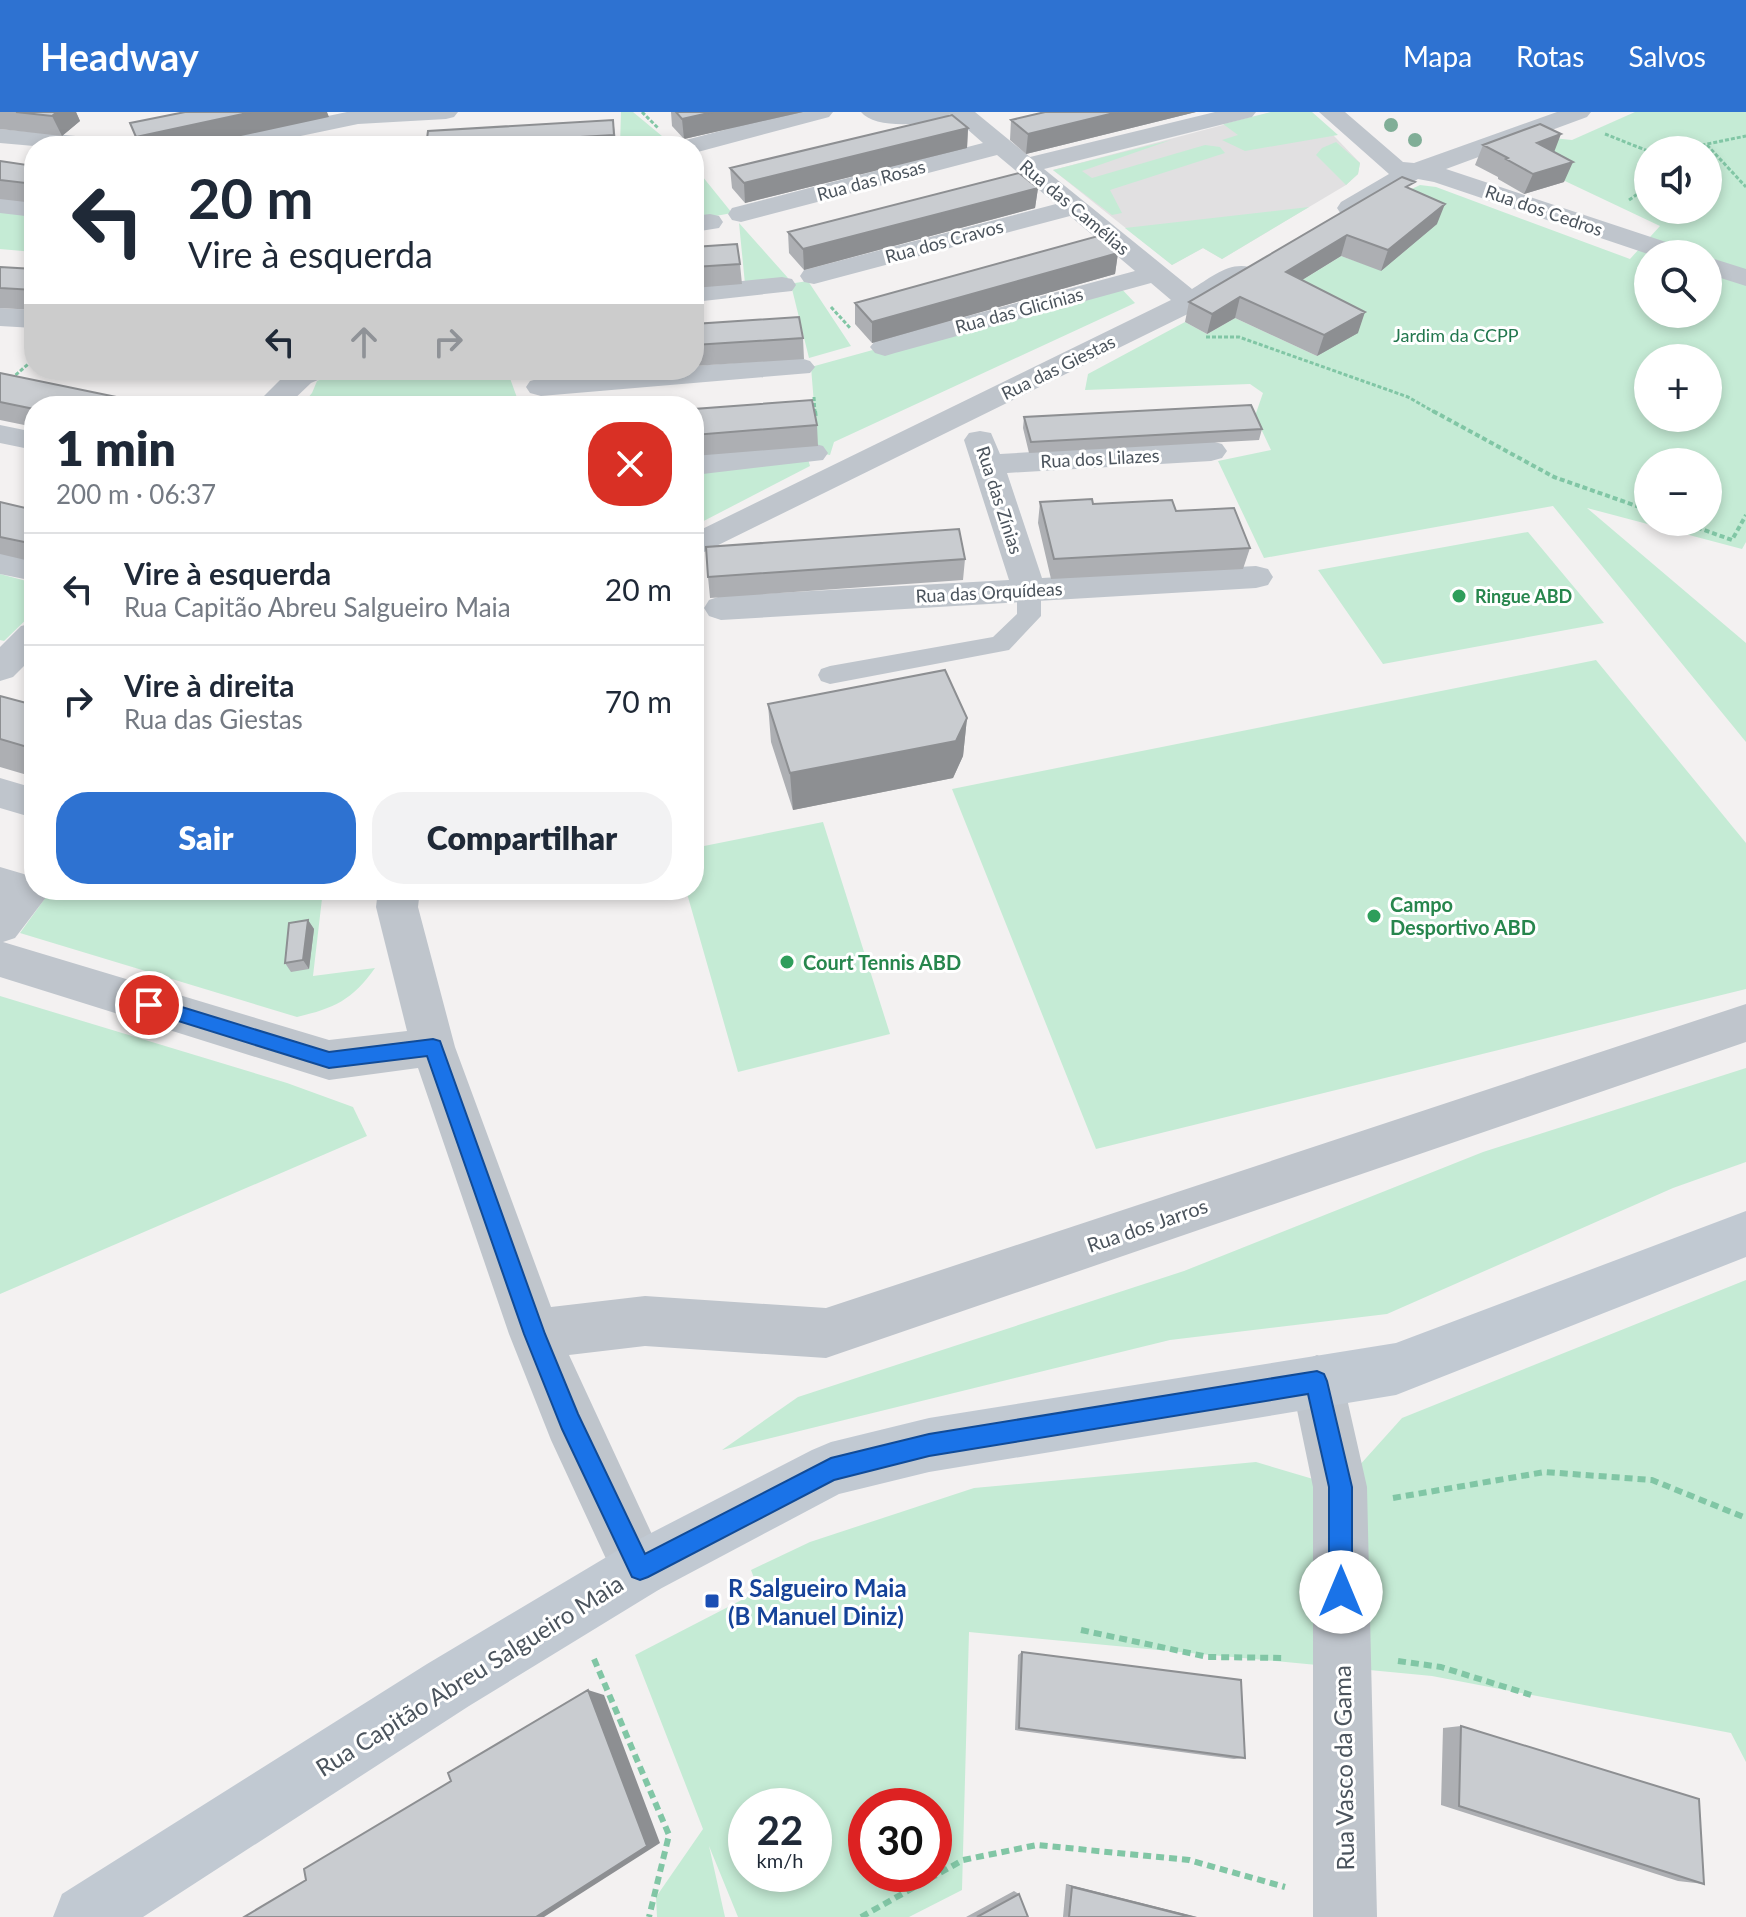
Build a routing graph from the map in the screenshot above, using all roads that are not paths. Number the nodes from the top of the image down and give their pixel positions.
1 (446, 112) edge
2 (821, 112) edge
3 (873, 112) edge
4 (939, 112) edge
5 (960, 112) edge
6 (1244, 112) edge
7 (1331, 112) edge
8 (1579, 112) edge
9 (361, 122) edge
10 (0, 136) edge
11 (24, 136) edge
12 (278, 136) edge
13 (704, 143) edge
14 (1001, 146) junction
15 (1026, 166) junction
16 (1414, 172) junction
17 (0, 205) edge
18 (1074, 207) junction
19 (24, 208) edge
20 (741, 214) dead end
21 (1325, 223) edge
22 (1634, 241) edge
23 (1257, 262) edge
24 (1722, 270) edge
25 (1154, 274) junction
26 (814, 276) dead end
27 (1746, 278) edge
28 (782, 285) dead end
29 (704, 293) edge
30 (1190, 302) junction
31 (0, 317) edge
32 (24, 318) edge
33 (872, 342) edge
34 (806, 378) road end
35 (301, 380) edge
36 (541, 388) edge
37 (281, 396) edge
38 (968, 411) junction
39 (0, 434) edge
40 (24, 439) edge
41 (1211, 451) dead end
42 (812, 453) edge
43 (704, 464) edge
44 (990, 464) junction
45 (704, 541) edge
46 (0, 563) edge
47 (24, 568) edge
48 (1256, 577) dead end
49 (1029, 590) junction
50 (721, 608) dead end
51 (830, 675) dead end
52 (0, 793) edge
53 (24, 800) edge
54 (0, 883) edge
55 (24, 890) edge
56 (24, 898) edge
57 (398, 900) edge
58 (0, 926) edge
59 (0, 959) edge
60 (1746, 1023) edge
61 (433, 1047) junction
62 (1746, 1234) edge
63 (535, 1334) junction
64 (1317, 1381) junction
65 (640, 1569) junction
66 (1346, 1911) edge
67 (85, 1917) edge

1 - 9 street
2 - 13 street
3 - 4 street
5 - 14 street, Rua das Camélias
6 - 15 street
7 - 16 street, Rua dos Cedros
8 - 16 street
9 - 12 street
10 - 11 street
14 - 15 street, Rua das Camélias
14 - 20 street, Rua das Rosas
15 - 18 street, Rua das Camélias
16 - 21 street
16 - 22 street, Rua dos Cedros
17 - 19 street
18 - 25 street, Rua das Camélias
18 - 26 street, Rua dos Cravos
23 - 30 street, Rua das Giestas
24 - 27 street
25 - 30 street, Rua das Camélias
25 - 33 street, Rua das Glicínias
28 - 29 street
30 - 38 street, Rua das Giestas
31 - 32 street
34 - 36 street
35 - 37 street
38 - 44 street, Rua das Zínias
38 - 45 street, Rua das Giestas
39 - 40 street
41 - 44 street, Rua dos Lilazes
42 - 43 street
44 - 49 street, Rua das Zínias
46 - 47 street
48 - 49 street, Rua das Orquídeas
49 - 50 street, Rua das Orquídeas
49 - 51 lane
52 - 53 street
54 - 55 street
56 - 58 street
57 - 61 street
59 - 61 street
60 - 63 street, Rua dos Jarros
61 - 63 street
62 - 64 street, Rua Capitão Abreu Salgueiro Maia
63 - 65 street
64 - 65 street, Rua Capitão Abreu Salgueiro Maia
64 - 66 street, Rua Vasco da Gama
65 - 67 street, Rua Capitão Abreu Salgueiro Maia

